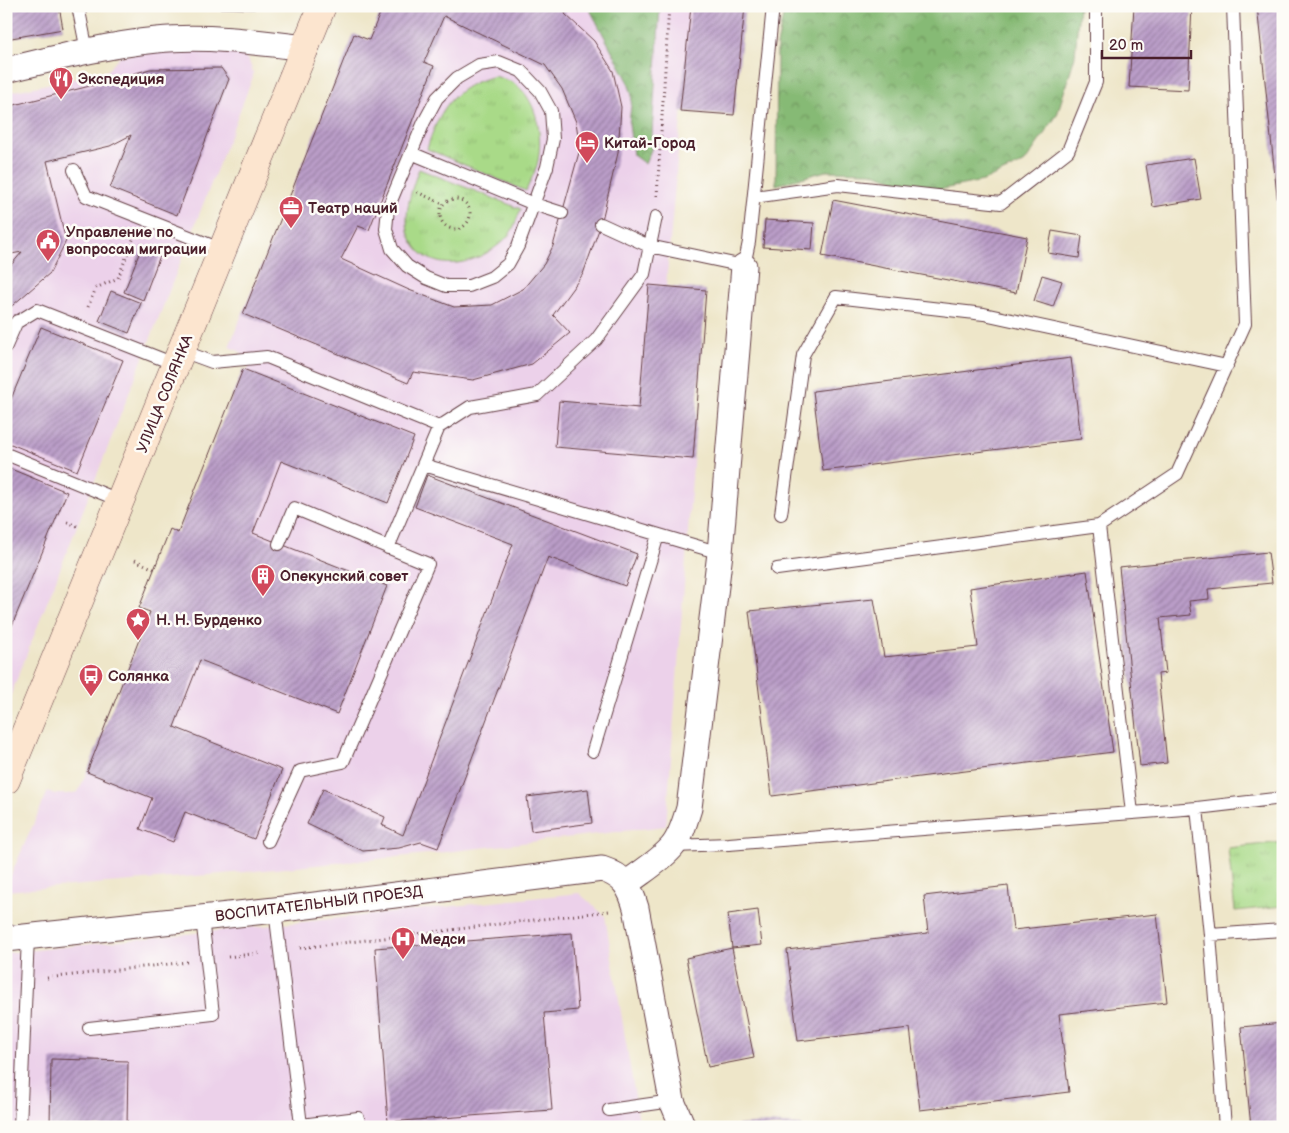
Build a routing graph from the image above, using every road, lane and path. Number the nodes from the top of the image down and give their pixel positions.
1 (78, 6) edge
2 (322, 6) edge
3 (669, 6) edge
4 (773, 6) edge
5 (1096, 6) edge
6 (1233, 6) edge
7 (306, 48) junction
8 (86, 51) junction
9 (6, 70) edge
10 (411, 153) junction
11 (74, 170) dead end
12 (399, 183) junction
13 (754, 197) junction
14 (443, 204) junction
15 (534, 204) junction
16 (562, 213) dead end
17 (656, 217) joint
18 (141, 218) junction
19 (601, 224) dead end
20 (649, 246) junction
21 (223, 250) junction
22 (744, 266) junction
23 (17, 321) junction
24 (81, 327) junction
25 (6, 328) edge
26 (6, 346) edge
27 (179, 358) junction
28 (1226, 366) junction
29 (439, 427) junction
30 (6, 454) edge
31 (424, 466) junction
32 (121, 501) junction
33 (781, 514) dead end
34 (67, 522) dead end
35 (77, 526) dead end
36 (1099, 526) junction
37 (658, 536) junction
38 (279, 544) dead end
39 (388, 548) junction
40 (720, 553) junction
41 (135, 560) dead end
42 (154, 569) dead end
43 (777, 569) dead end
44 (593, 751) dead end
45 (6, 780) edge
46 (1283, 798) edge
47 (1197, 808) junction
48 (1132, 813) junction
49 (268, 841) dead end
50 (673, 846) junction
51 (626, 884) junction
52 (636, 908) junction
53 (275, 910) junction
54 (202, 918) junction
55 (1283, 930) edge
56 (1210, 935) junction
57 (17, 938) edge
58 (280, 951) junction
59 (206, 959) junction
60 (26, 981) junction
61 (89, 1028) dead end
62 (609, 1110) dead end
63 (676, 1120) edge
64 (20, 1127) edge
65 (359, 1127) edge
66 (1225, 1127) edge

1 - 8 lane
2 - 7 main road, УЛИЦА СОЛЯНКА
3 - 17 path
4 - 13 lane
5 - 13 lane
6 - 28 lane
7 - 8 street
7 - 21 main road, УЛИЦА СОЛЯНКА
8 - 9 street
10 - 12 lane
10 - 15 lane
10 - 15 lane
11 - 18 lane
12 - 14 path
12 - 15 lane
13 - 22 lane
14 - 14 path
15 - 16 lane
17 - 20 lane
18 - 21 lane
18 - 24 path
19 - 20 lane
20 - 22 lane
20 - 29 lane
21 - 27 main road, УЛИЦА СОЛЯНКА
22 - 40 street
23 - 24 lane
23 - 25 lane
23 - 26 lane
24 - 27 lane
27 - 29 lane
27 - 32 main road, УЛИЦА СОЛЯНКА
28 - 33 lane
28 - 36 lane
29 - 31 lane
30 - 32 lane
31 - 37 lane
31 - 39 lane
32 - 45 main road, УЛИЦА СОЛЯНКА
34 - 35 path
36 - 43 lane
36 - 48 lane
37 - 40 lane
37 - 44 lane
38 - 39 lane
39 - 49 lane
40 - 50 street
41 - 42 path
46 - 47 lane
47 - 48 lane
47 - 56 lane
48 - 50 lane
50 - 51 street
51 - 52 street
51 - 53 street, ВОСПИТАТЕЛЬНЫЙ ПРОЕЗД
52 - 58 path
52 - 63 street
53 - 54 street, ВОСПИТАТЕЛЬНЫЙ ПРОЕЗД
53 - 58 lane
54 - 57 street, ВОСПИТАТЕЛЬНЫЙ ПРОЕЗД
54 - 59 lane
55 - 56 lane
56 - 66 lane
57 - 60 lane
58 - 59 path
58 - 65 lane
59 - 60 path
59 - 61 lane
60 - 64 lane
62 - 63 lane

